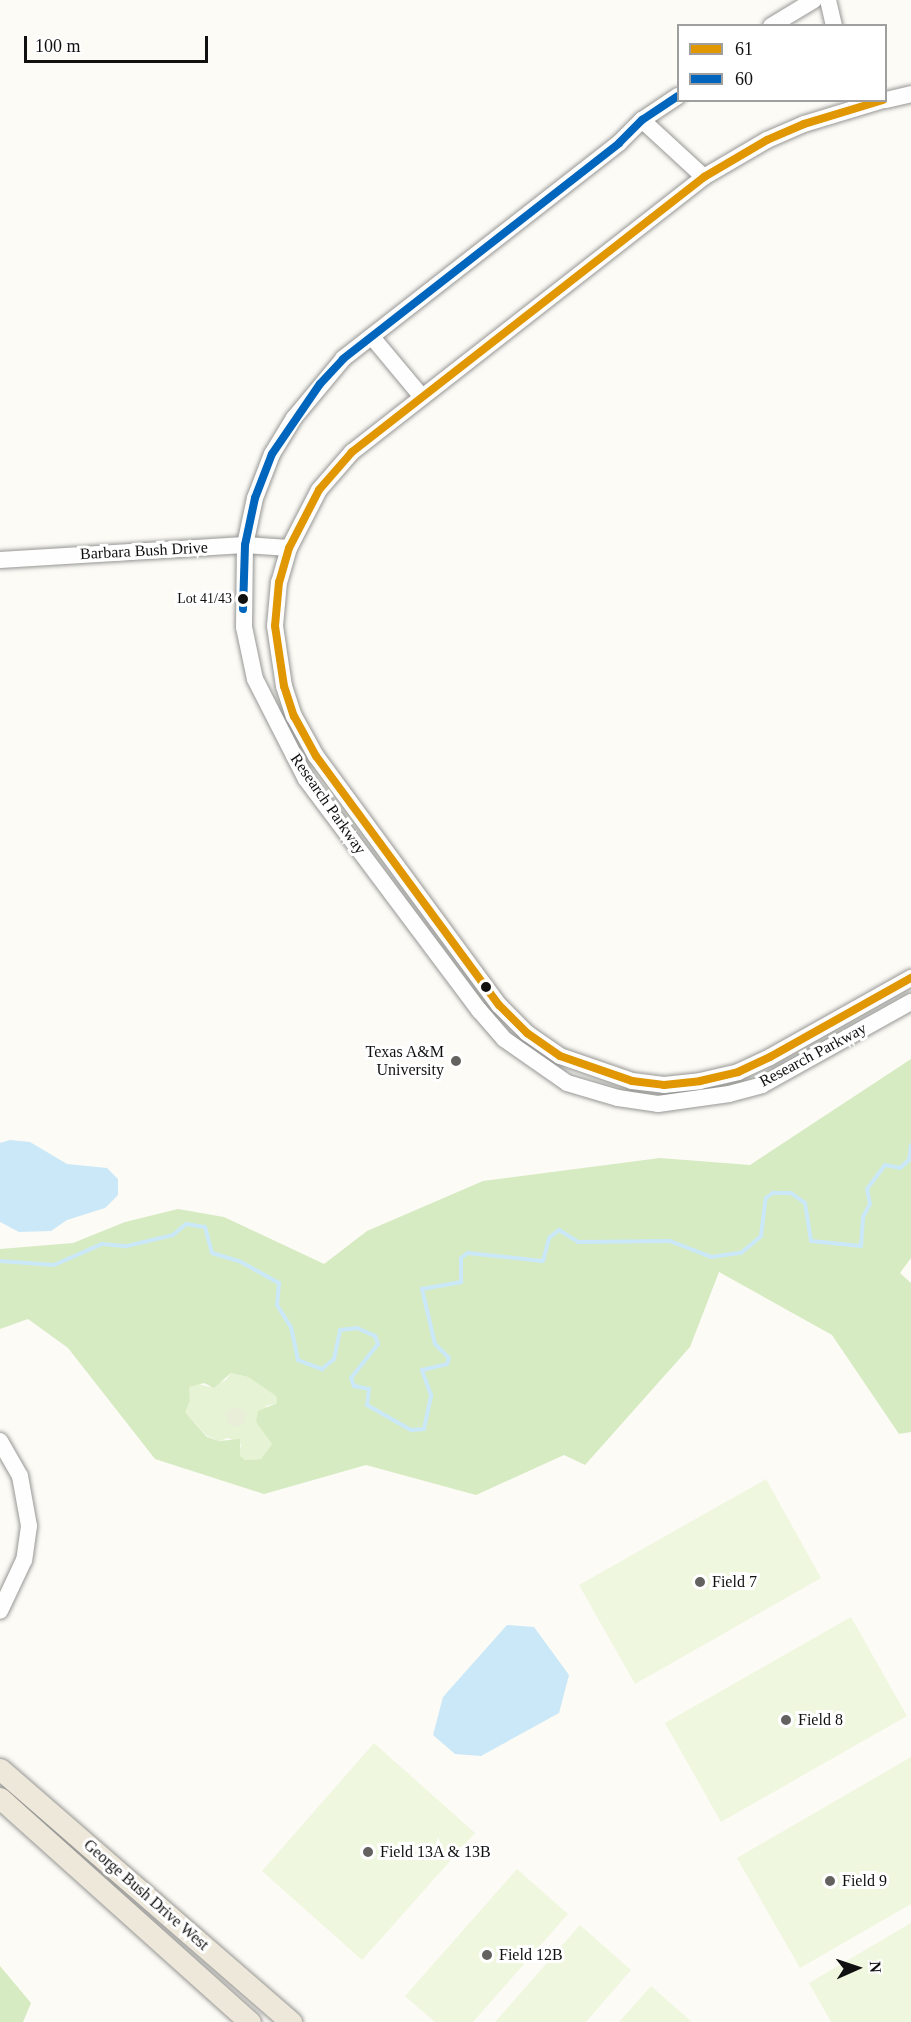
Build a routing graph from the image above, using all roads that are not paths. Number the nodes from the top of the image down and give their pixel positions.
1 (814, 0) edge
2 (828, 0) edge
3 (774, 24) edge
4 (834, 24) edge
5 (911, 94) edge
6 (677, 97) edge
7 (887, 99) edge
8 (868, 102) edge
9 (853, 104) edge
10 (642, 120) junction
11 (704, 177) junction
12 (372, 337) junction
13 (422, 397) junction
14 (245, 545) junction
15 (289, 548) junction
16 (0, 560) edge
17 (457, 947) junction
18 (442, 957) junction
19 (911, 978) edge
20 (911, 1002) edge
21 (0, 1441) edge
22 (0, 1611) edge
23 (0, 1769) edge
24 (0, 1798) edge
25 (250, 2022) edge
26 (291, 2022) edge

1 - 3 street
2 - 4 street
5 - 7 street, Research Parkway
6 - 10 street, Research Parkway
8 - 9 street, Research Parkway
9 - 11 street, Research Parkway
10 - 11 street
10 - 12 street, Research Parkway
11 - 13 street, Research Parkway
12 - 13 street
12 - 14 street, Research Parkway
13 - 15 street, Research Parkway
14 - 15 street, Barbara Bush Drive
14 - 16 street, Barbara Bush Drive
14 - 18 street, Research Parkway
15 - 17 street, Research Parkway
17 - 18 street
17 - 19 street, Research Parkway
18 - 20 street, Research Parkway
21 - 22 street
23 - 26 main road, George Bush Drive West
24 - 25 main road, George Bush Drive West

